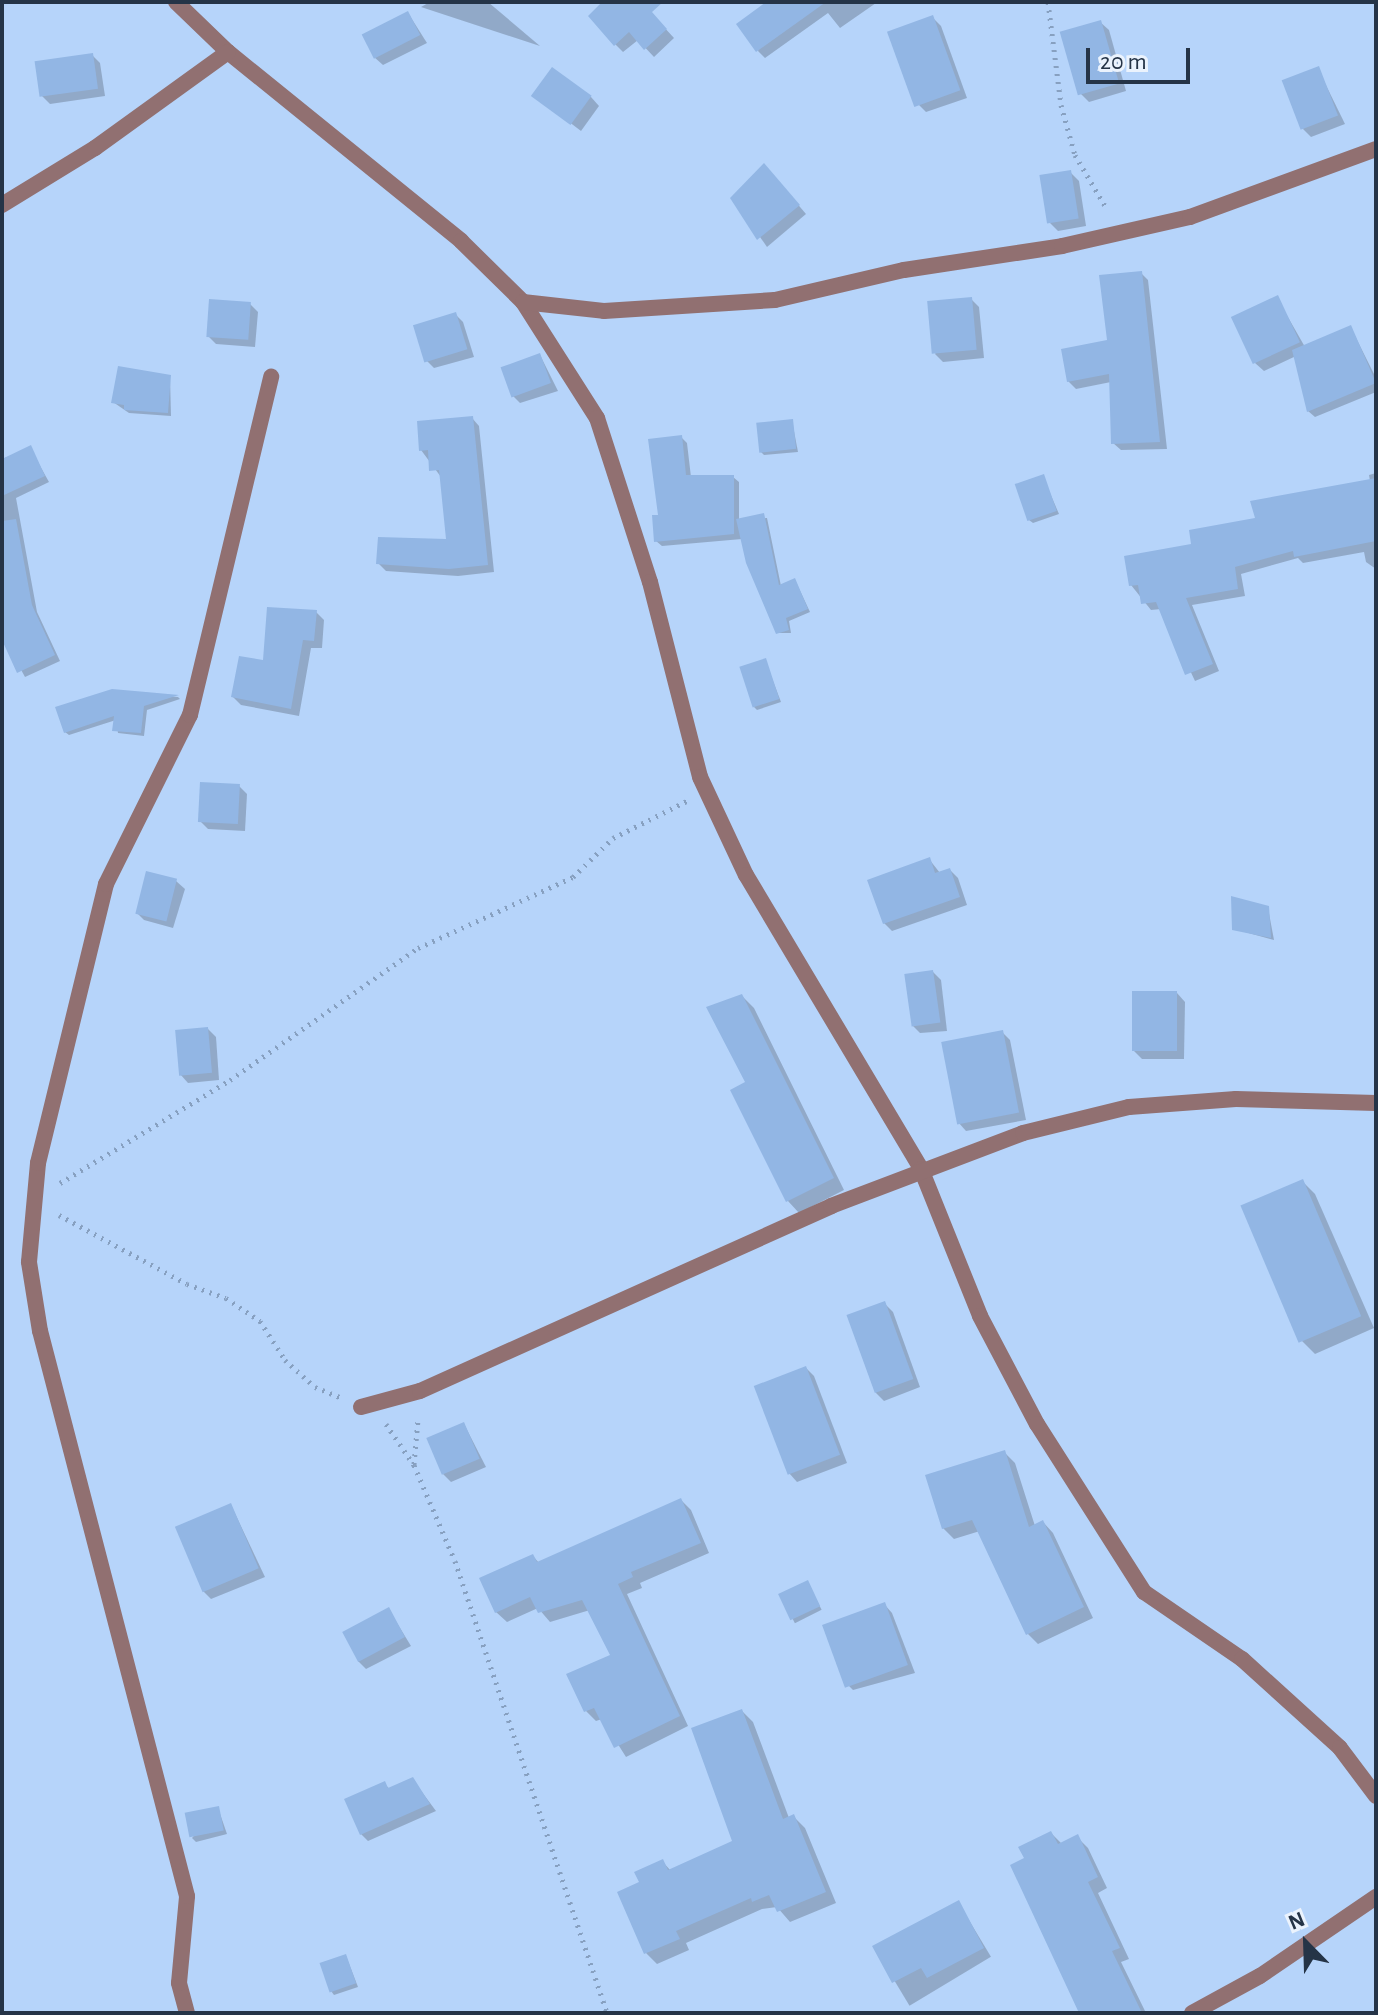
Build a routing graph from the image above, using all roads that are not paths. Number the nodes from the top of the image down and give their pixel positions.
1 (176, 2) edge
2 (228, 52) junction
3 (1376, 149) edge
4 (2, 205) edge
5 (523, 302) junction
6 (271, 377) dead end
7 (1376, 1103) edge
8 (921, 1169) junction
9 (361, 1407) road end
10 (1376, 1796) edge
11 (1376, 1897) edge
12 (187, 2013) edge
13 (1192, 2013) edge

1 - 2 street
2 - 4 street
2 - 5 street
3 - 5 street
5 - 8 street
6 - 12 street
7 - 8 street
8 - 9 street
8 - 10 street
11 - 13 street

